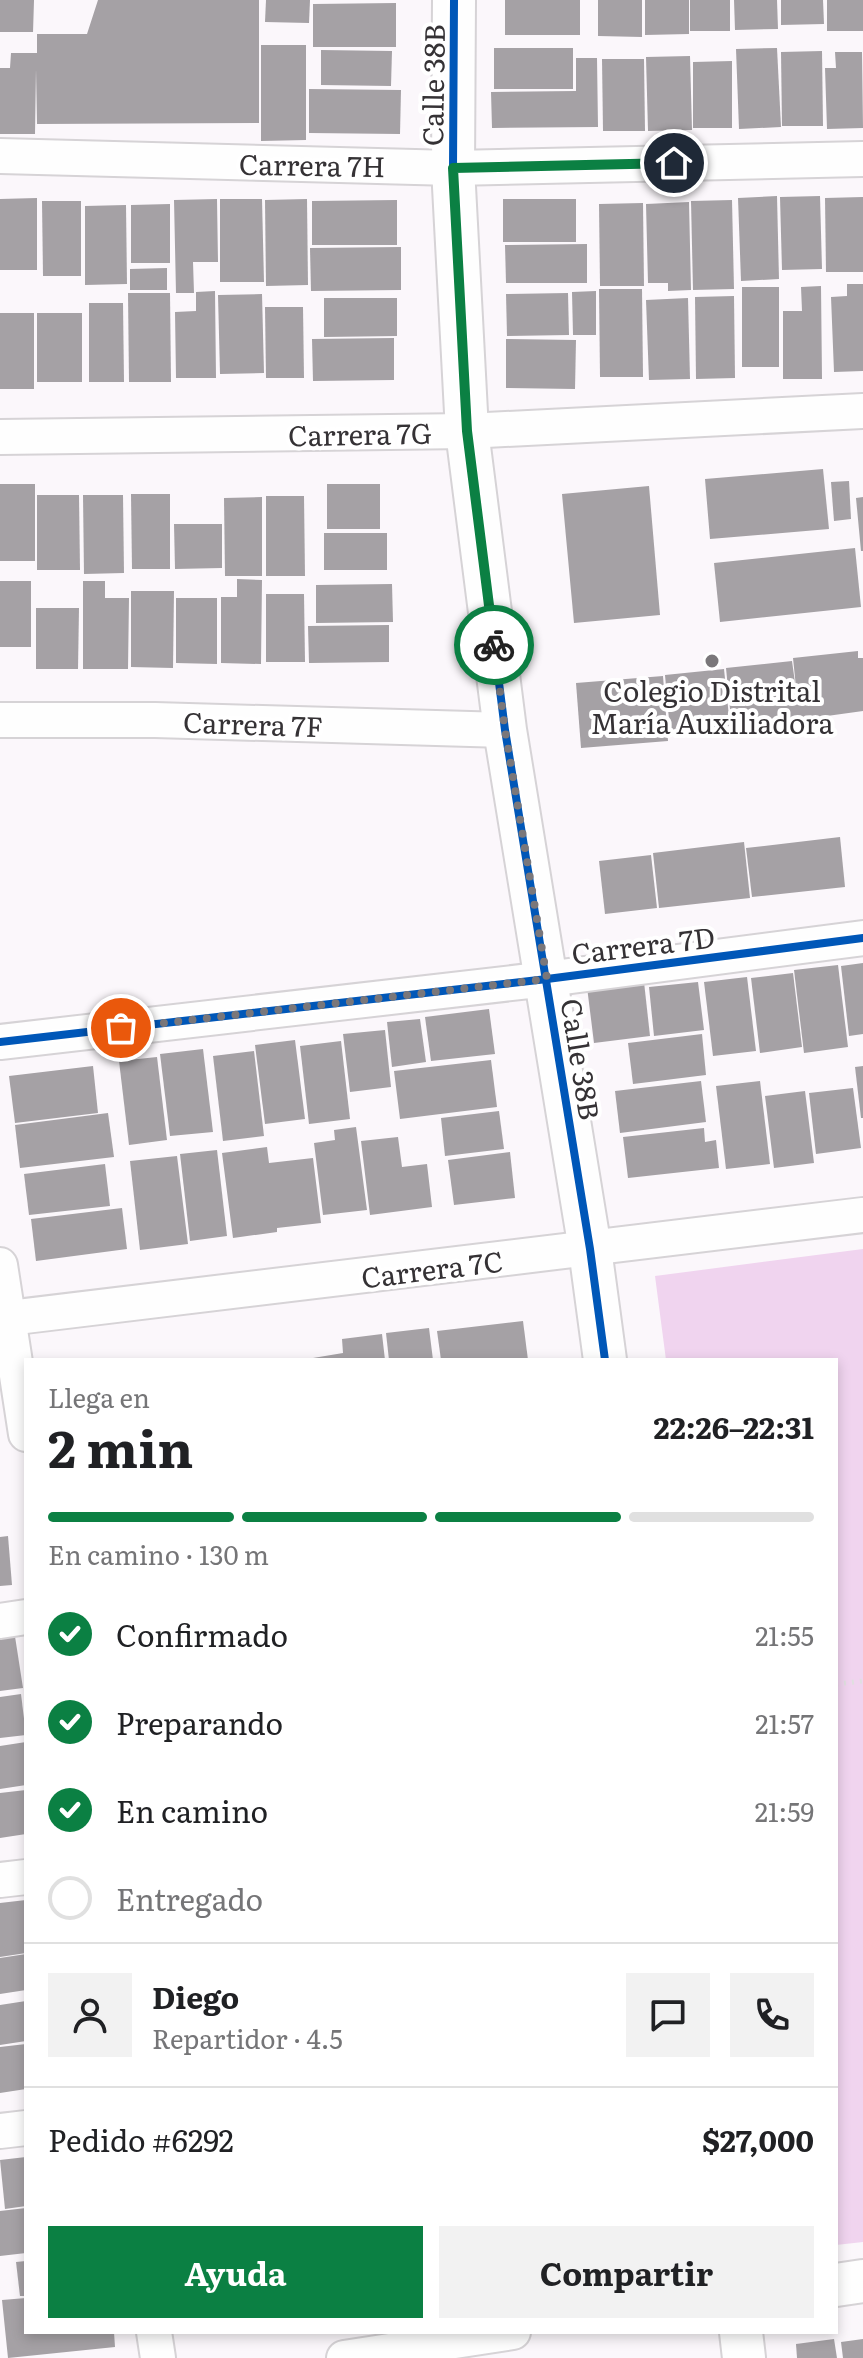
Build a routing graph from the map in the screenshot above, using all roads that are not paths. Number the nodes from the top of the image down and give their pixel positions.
1 (454, 0) edge
2 (0, 156) edge
3 (863, 159) edge
4 (453, 168) junction
5 (863, 411) edge
6 (467, 431) junction
7 (0, 437) edge
8 (0, 720) edge
9 (505, 730) junction
10 (863, 938) edge
11 (547, 979) junction
12 (0, 1042) edge
13 (863, 1215) edge
14 (590, 1249) junction
15 (0, 1265) edge
16 (4, 1318) edge
17 (605, 1358) edge
18 (24, 1423) edge
19 (24, 1617) edge
20 (0, 1621) edge
21 (24, 1877) edge
22 (0, 1880) edge
23 (24, 2128) edge
24 (0, 2131) edge
25 (863, 2281) edge
26 (838, 2285) edge
27 (154, 2334) edge
28 (500, 2334) edge
29 (741, 2334) edge
30 (158, 2358) edge
31 (344, 2358) edge
32 (744, 2358) edge

1 - 4 street, Calle 38B
2 - 4 street, Carrera 7H
3 - 4 street, Carrera 7H
4 - 6 street, Calle 38B
5 - 6 street, Carrera 7G
6 - 7 street, Carrera 7G
6 - 9 street, Calle 38B
8 - 9 street, Carrera 7F
9 - 11 street, Calle 38B
10 - 11 street, Carrera 7D
11 - 12 street, Carrera 7D
11 - 14 street, Calle 38B
13 - 14 street, Carrera 7C
14 - 16 street, Carrera 7C
14 - 17 street, Calle 38B
15 - 16 street
16 - 18 street
19 - 20 street
21 - 22 street
23 - 24 street
25 - 26 street
27 - 30 street
28 - 31 street
29 - 32 street

